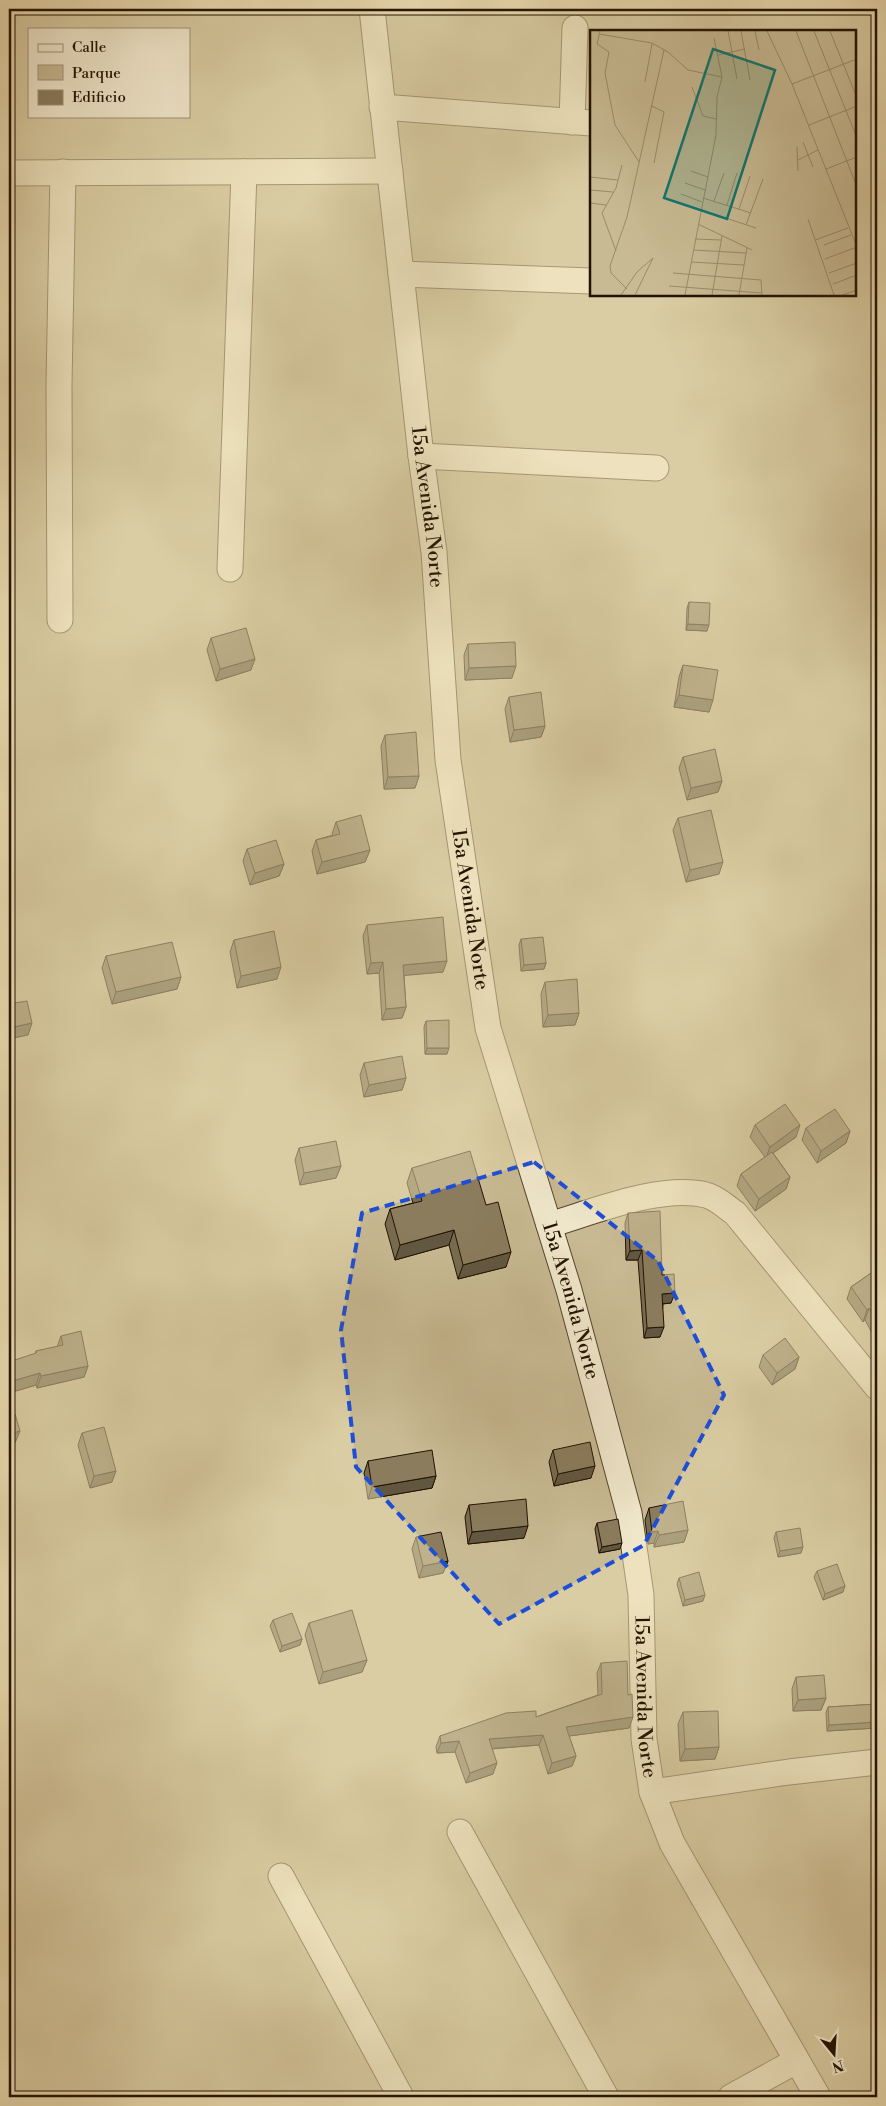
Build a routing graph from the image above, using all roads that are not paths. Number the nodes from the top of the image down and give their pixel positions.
1 (372, 9) edge
2 (575, 28) dead end
3 (382, 107) junction
4 (582, 122) edge
5 (390, 171) junction
6 (63, 172) junction
7 (244, 172) junction
8 (9, 173) edge
9 (401, 274) junction
10 (590, 281) edge
11 (421, 456) junction
12 (656, 468) dead end
13 (230, 569) dead end
14 (60, 620) dead end
15 (549, 1225) junction
16 (877, 1387) edge
17 (877, 1762) edge
18 (652, 1792) junction
19 (460, 1832) dead end
20 (281, 1876) dead end
21 (796, 2061) junction
22 (401, 2097) edge
23 (606, 2097) edge
24 (731, 2097) edge
25 (818, 2097) edge

1 - 3 street, 15a Avenida Norte
2 - 4 street
3 - 4 street
3 - 5 street, 15a Avenida Norte
5 - 7 street
5 - 9 street, 15a Avenida Norte
6 - 7 street
6 - 8 street
6 - 14 street
7 - 13 street
9 - 10 street
9 - 11 street, 15a Avenida Norte
11 - 12 street
11 - 15 street, 15a Avenida Norte
15 - 16 street
15 - 18 street, 15a Avenida Norte
17 - 18 street
18 - 21 street, 15a Avenida Norte
19 - 23 street
20 - 22 street
21 - 24 street
21 - 25 street, 15a Avenida Norte

